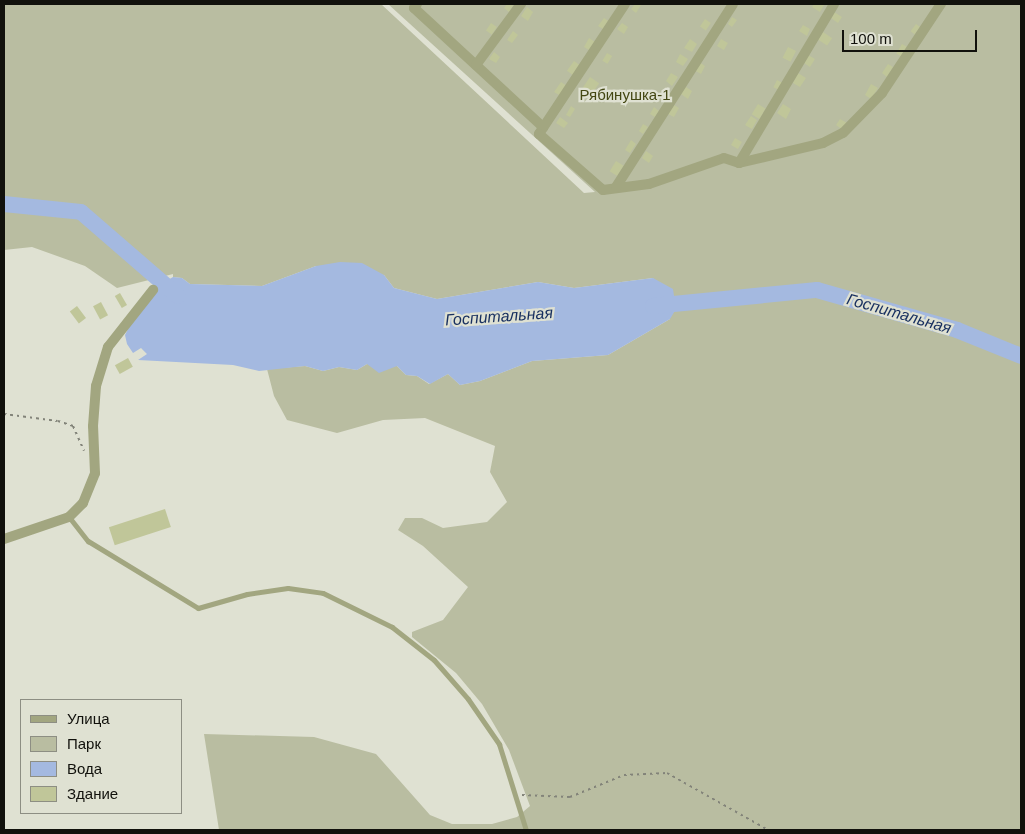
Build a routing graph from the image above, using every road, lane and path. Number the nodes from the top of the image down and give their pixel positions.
1 (417, 4) edge
2 (521, 4) edge
3 (625, 4) edge
4 (733, 4) edge
5 (834, 4) edge
6 (941, 4) edge
7 (476, 65) junction
8 (543, 127) junction
9 (739, 162) junction
10 (616, 187) junction
11 (153, 290) dead end
12 (4, 414) edge
13 (94, 462) junction
14 (70, 517) junction
15 (4, 539) edge
16 (517, 795) junction
17 (526, 830) edge
18 (768, 830) edge

1 - 7 street
2 - 7 street
3 - 8 street
4 - 10 street
5 - 9 street
6 - 9 street
7 - 8 street
8 - 10 street
9 - 10 street
11 - 13 street
12 - 13 path
13 - 14 street
14 - 15 street
14 - 16 lane
16 - 17 lane
16 - 18 path

